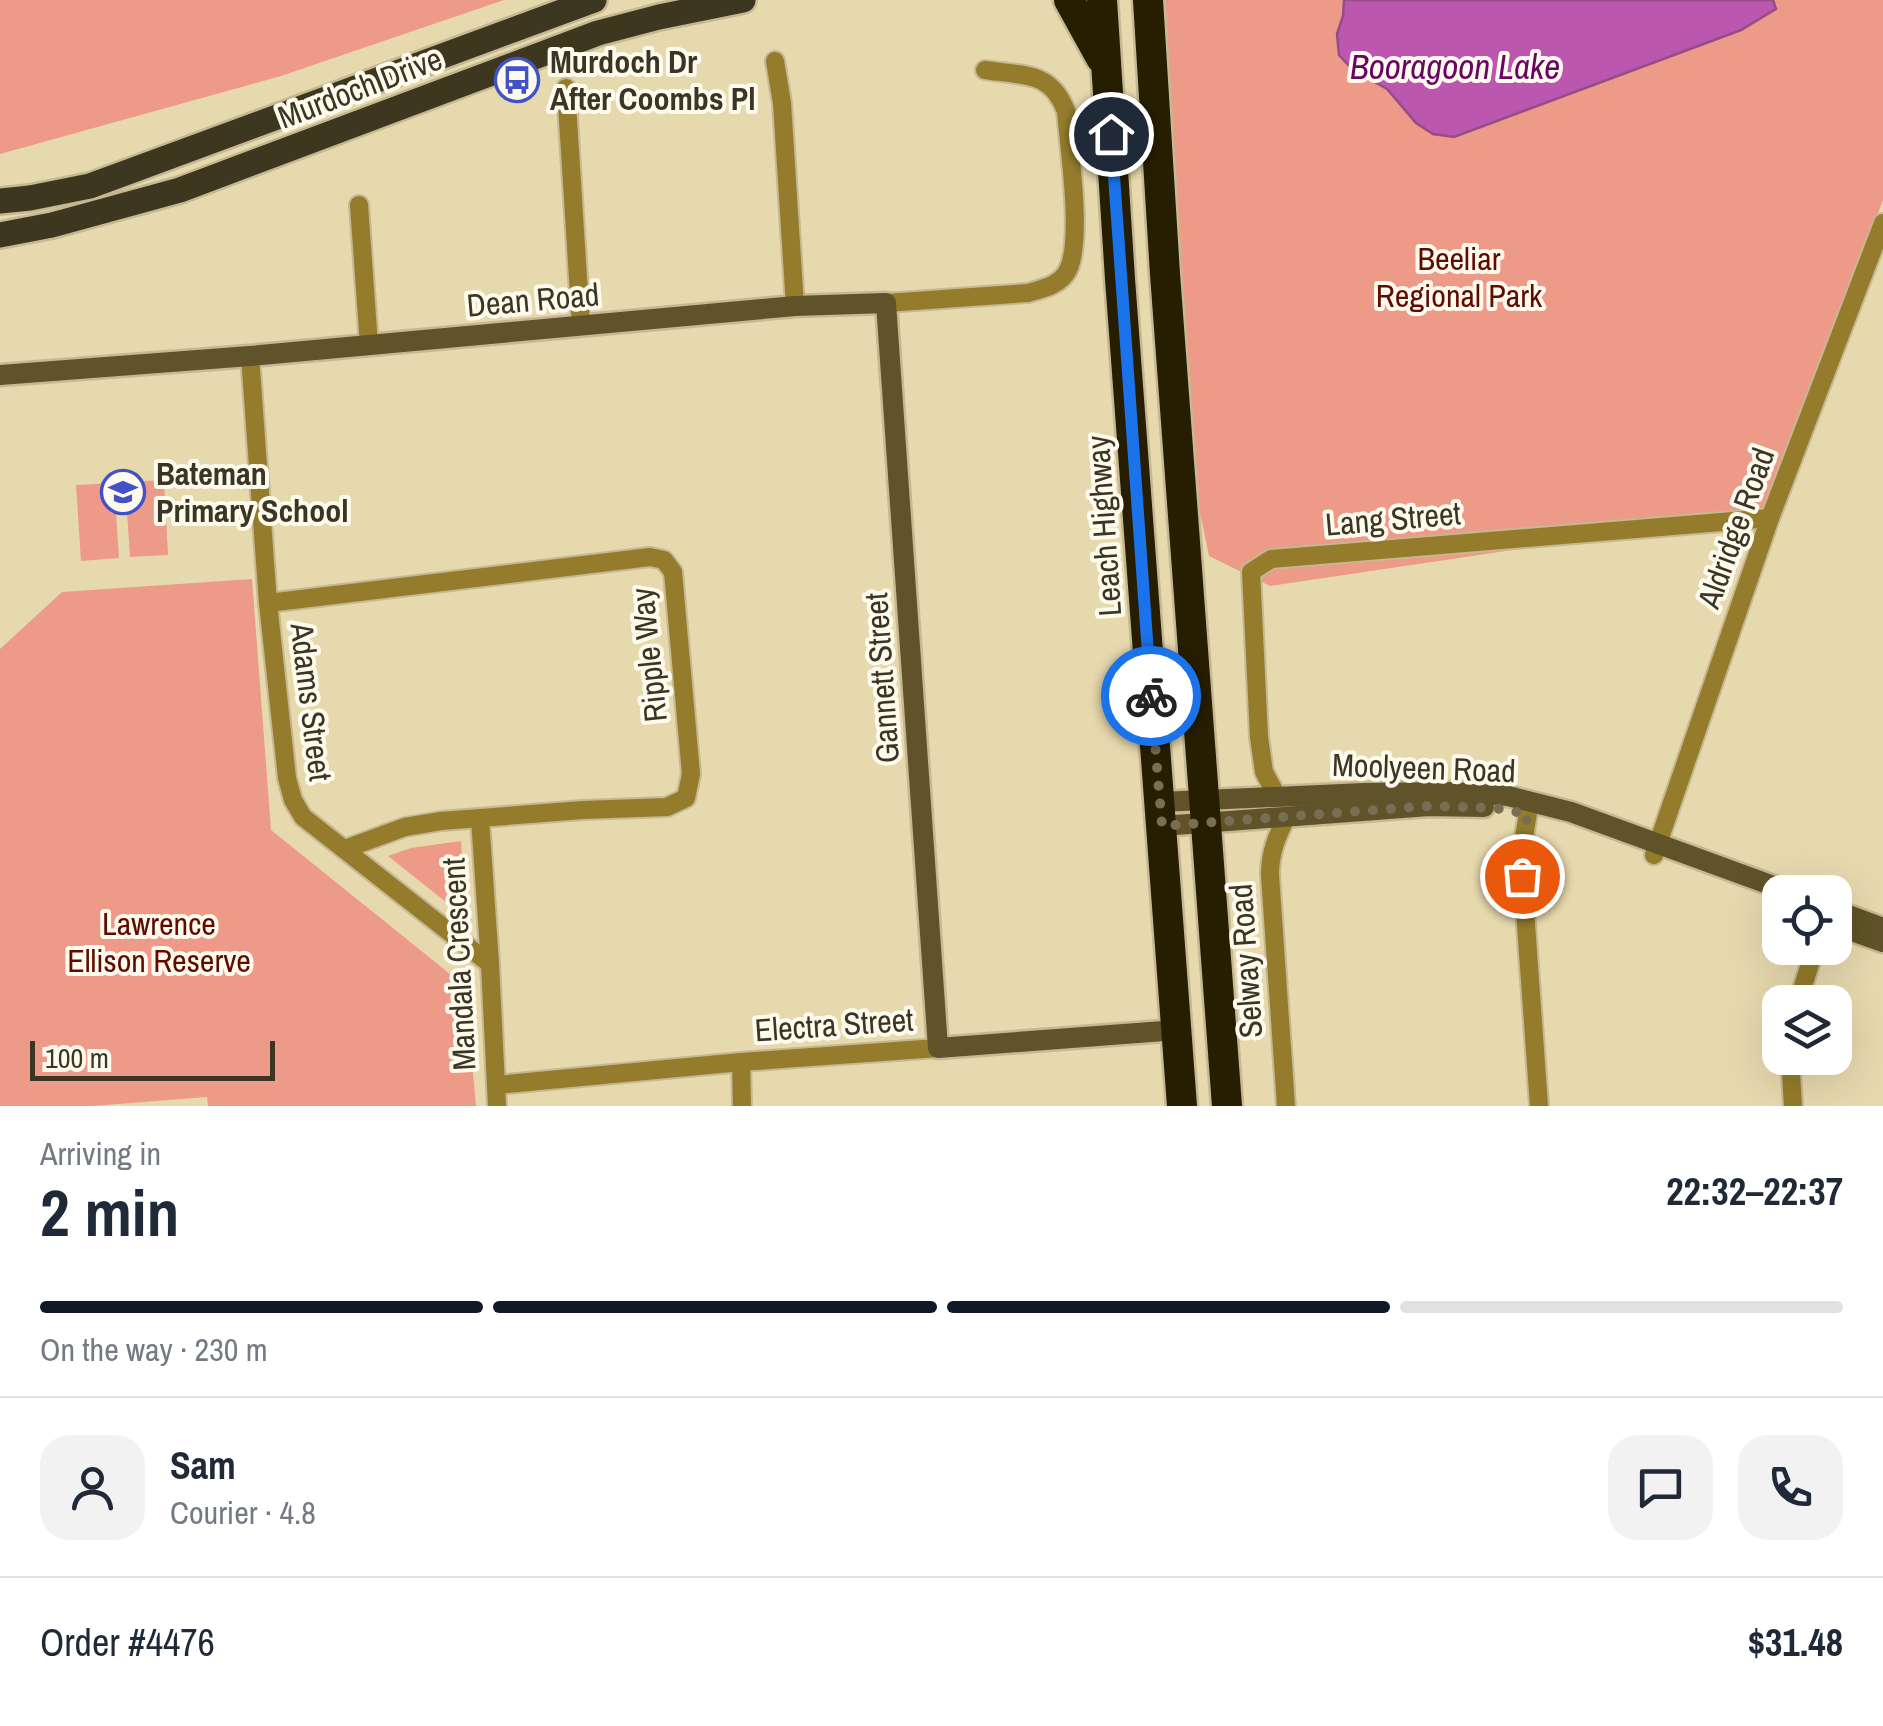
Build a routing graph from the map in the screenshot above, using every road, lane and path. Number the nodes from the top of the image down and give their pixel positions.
1 (594, 0) edge
2 (742, 0) edge
3 (1069, 0) edge
4 (1102, 0) edge
5 (1148, 0) edge
6 (775, 60) dead end
7 (1107, 69) junction
8 (985, 70) dead end
9 (566, 88) dead end
10 (0, 201) edge
11 (359, 204) dead end
12 (1883, 223) edge
13 (0, 235) edge
14 (1166, 274) junction
15 (1120, 279) junction
16 (886, 303) junction
17 (795, 306) junction
18 (581, 326) junction
19 (369, 346) junction
20 (250, 356) junction
21 (0, 375) edge
22 (1770, 518) junction
23 (268, 603) junction
24 (1277, 796) junction
25 (1529, 807) junction
26 (1205, 811) junction
27 (1161, 814) junction
28 (1287, 816) junction
29 (480, 818) junction
30 (346, 849) junction
31 (1656, 849) junction
32 (1762, 883) edge
33 (1762, 896) edge
34 (1852, 919) edge
35 (1852, 929) edge
36 (1882, 936) edge
37 (490, 964) junction
38 (1177, 1030) junction
39 (938, 1048) junction
40 (742, 1062) junction
41 (1791, 1075) edge
42 (496, 1085) junction
43 (497, 1106) edge
44 (742, 1106) edge
45 (1182, 1106) edge
46 (1227, 1106) edge
47 (1286, 1106) edge
48 (1538, 1106) edge
49 (1793, 1106) edge

1 - 10 main road, Murdoch Drive
2 - 13 main road, Murdoch Drive
3 - 7 highway
4 - 7 highway, Leach Highway
5 - 14 highway
6 - 17 street
7 - 15 highway, Leach Highway
8 - 16 street, Dean Road
9 - 18 street
11 - 19 street
12 - 22 street, Aldridge Road
14 - 15 highway
14 - 26 highway
15 - 27 highway, Leach Highway
16 - 17 street, Dean Road
16 - 39 street, Gannett Street
17 - 18 street, Dean Road
18 - 19 street, Dean Road
19 - 20 street, Dean Road
20 - 21 street, Dean Road
20 - 23 street, Adams Street
22 - 24 street, Lang Street
22 - 31 street, Aldridge Road
23 - 29 street, Ripple Way
23 - 30 street, Adams Street
24 - 25 street, Moolyeen Road
24 - 26 street, Moolyeen Road
25 - 28 street, Moolyeen Road
25 - 31 street, Moolyeen Road
25 - 48 street
26 - 27 street, Moolyeen Road
26 - 28 street, Moolyeen Road
26 - 46 highway
27 - 38 highway, Leach Highway
28 - 47 street, Selway Road
29 - 30 street, Ripple Way
29 - 37 street, Mandala Crescent
30 - 37 street, Adams Street
31 - 32 street, Moolyeen Road
31 - 33 street, Moolyeen Road
34 - 36 street
35 - 36 street
37 - 42 street, Mandala Crescent
38 - 39 street, Electra Street
38 - 45 highway, Leach Highway
39 - 40 street, Electra Street
40 - 42 street, Electra Street
40 - 44 street
41 - 49 street
42 - 43 street, Mandala Crescent

